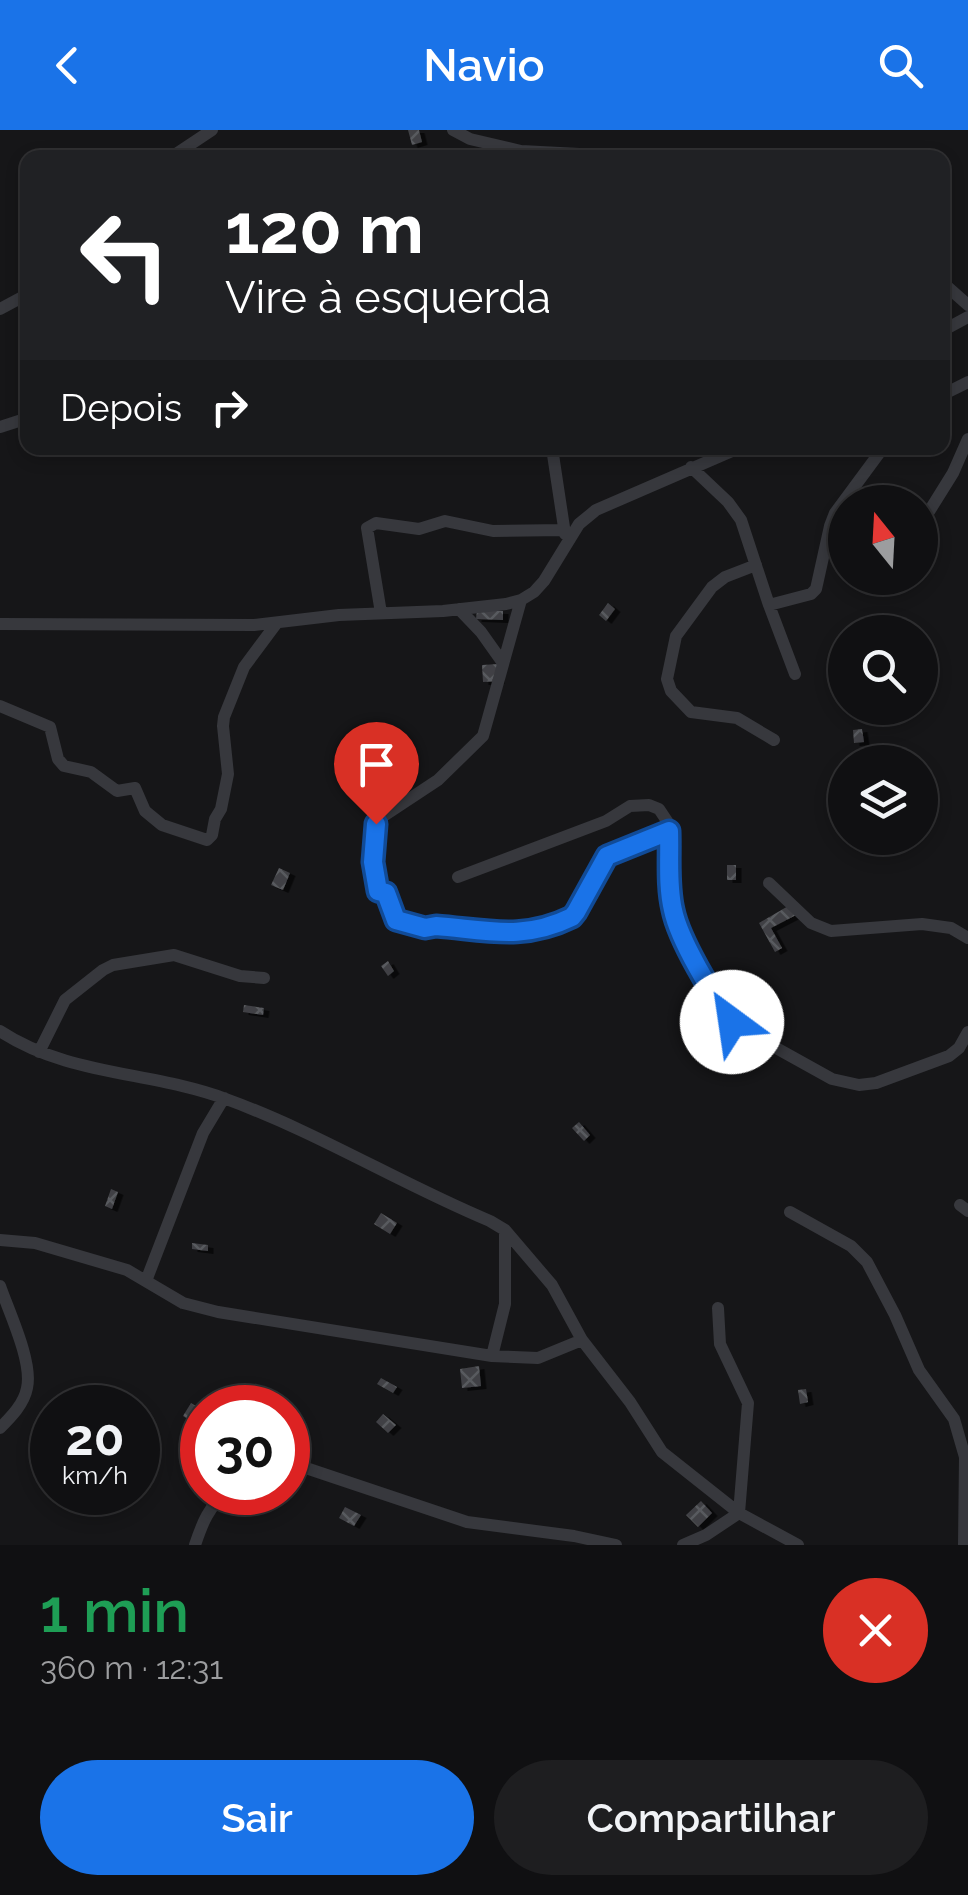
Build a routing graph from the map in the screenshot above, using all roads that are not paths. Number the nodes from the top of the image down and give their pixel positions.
1 (212, 130) edge
2 (453, 130) edge
3 (182, 150) edge
4 (518, 150) edge
5 (968, 439) edge
6 (553, 455) edge
7 (721, 455) edge
8 (878, 455) edge
9 (691, 467) junction
10 (938, 496) edge
11 (564, 530) junction
12 (567, 545) junction
13 (756, 566) junction
14 (521, 600) junction
15 (769, 605) junction
16 (459, 610) junction
17 (380, 612) junction
18 (0, 624) edge
19 (276, 624) junction
20 (503, 664) junction
21 (795, 674) dead end
22 (0, 706) edge
23 (774, 740) dead end
24 (669, 831) junction
25 (458, 877) dead end
26 (769, 883) dead end
27 (968, 938) edge
28 (264, 978) dead end
29 (0, 1031) edge
30 (968, 1032) edge
31 (38, 1052) junction
32 (224, 1098) junction
33 (790, 1212) dead end
34 (505, 1230) junction
35 (0, 1240) edge
36 (146, 1280) junction
37 (0, 1286) edge
38 (718, 1308) dead end
39 (582, 1340) junction
40 (492, 1356) junction
41 (0, 1428) edge
42 (310, 1469) edge
43 (739, 1514) junction
44 (208, 1515) edge
45 (195, 1545) edge
46 (616, 1545) edge
47 (683, 1545) edge
48 (798, 1545) edge
49 (964, 1545) edge

1 - 3 street
2 - 4 street
5 - 10 street
6 - 11 street
7 - 9 street
8 - 15 street
9 - 12 street
9 - 13 street
11 - 12 street
11 - 17 street
12 - 14 street
13 - 15 street
13 - 23 street
14 - 16 street
14 - 20 street
15 - 21 street
16 - 17 street
16 - 20 street
17 - 19 street
18 - 19 street
19 - 22 street
20 - 24 street
24 - 25 street
24 - 30 street
26 - 27 street
28 - 31 street
29 - 31 street
31 - 32 street
32 - 34 street
32 - 36 street
33 - 49 street
34 - 39 street
34 - 40 street
35 - 36 street
36 - 40 street
37 - 41 street
38 - 43 street
39 - 40 street
39 - 43 street
42 - 46 street
43 - 47 street
43 - 48 street
44 - 45 street

